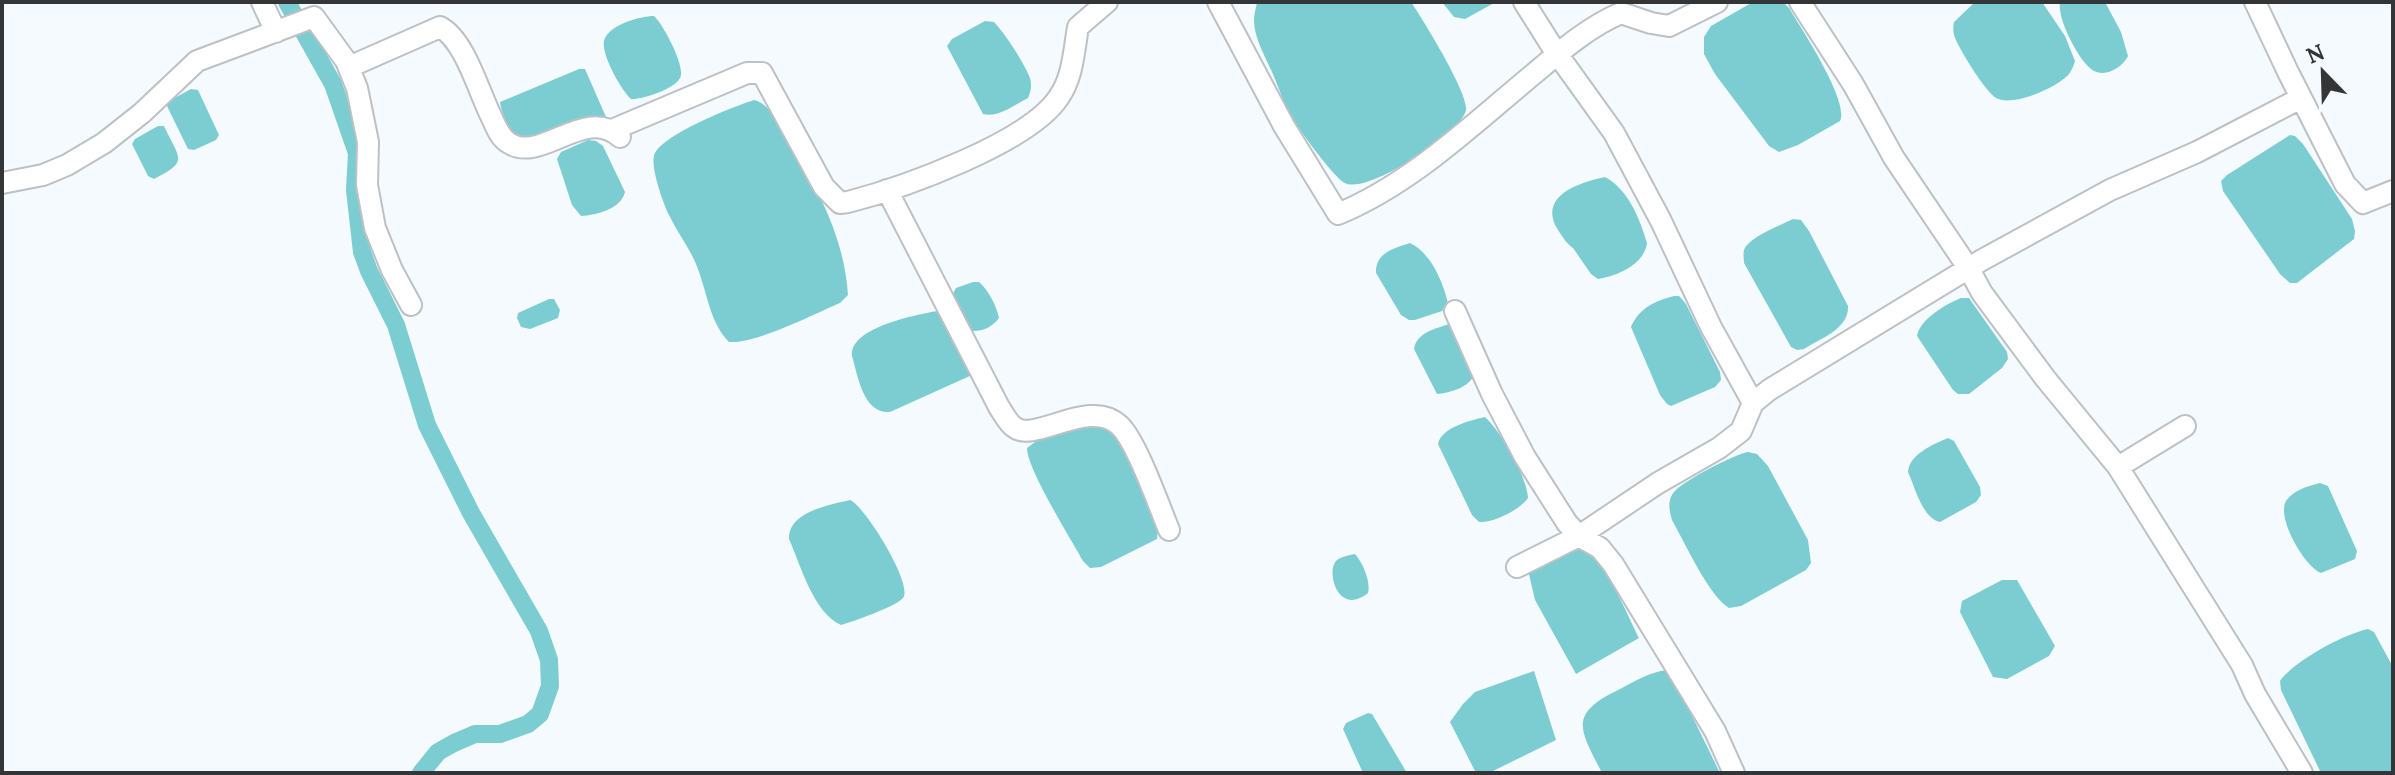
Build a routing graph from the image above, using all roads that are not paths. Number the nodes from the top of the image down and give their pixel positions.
1 (262, 2) edge
2 (1107, 2) edge
3 (1218, 2) edge
4 (1524, 2) edge
5 (1717, 2) edge
6 (1800, 2) edge
7 (2255, 2) edge
8 (279, 31) junction
9 (1557, 54) junction
10 (349, 67) junction
11 (2301, 98) junction
12 (2, 183) edge
13 (887, 190) junction
14 (2393, 191) edge
15 (1969, 269) junction
16 (411, 305) dead end
17 (1455, 311) dead end
18 (1753, 403) junction
19 (2185, 426) dead end
20 (2118, 467) junction
21 (1169, 530) dead end
22 (1579, 536) junction
23 (1517, 567) dead end
24 (1734, 773) edge
25 (2302, 773) edge

1 - 8 street
2 - 13 street
3 - 9 street
4 - 9 street
5 - 9 street
6 - 15 street
7 - 11 street
8 - 10 street
8 - 12 street
9 - 18 street
10 - 13 street
10 - 16 street
11 - 14 street
11 - 15 street
13 - 21 street
15 - 18 street
15 - 20 street
17 - 22 street
18 - 22 street
19 - 20 street
20 - 25 street
22 - 23 street
22 - 24 street

